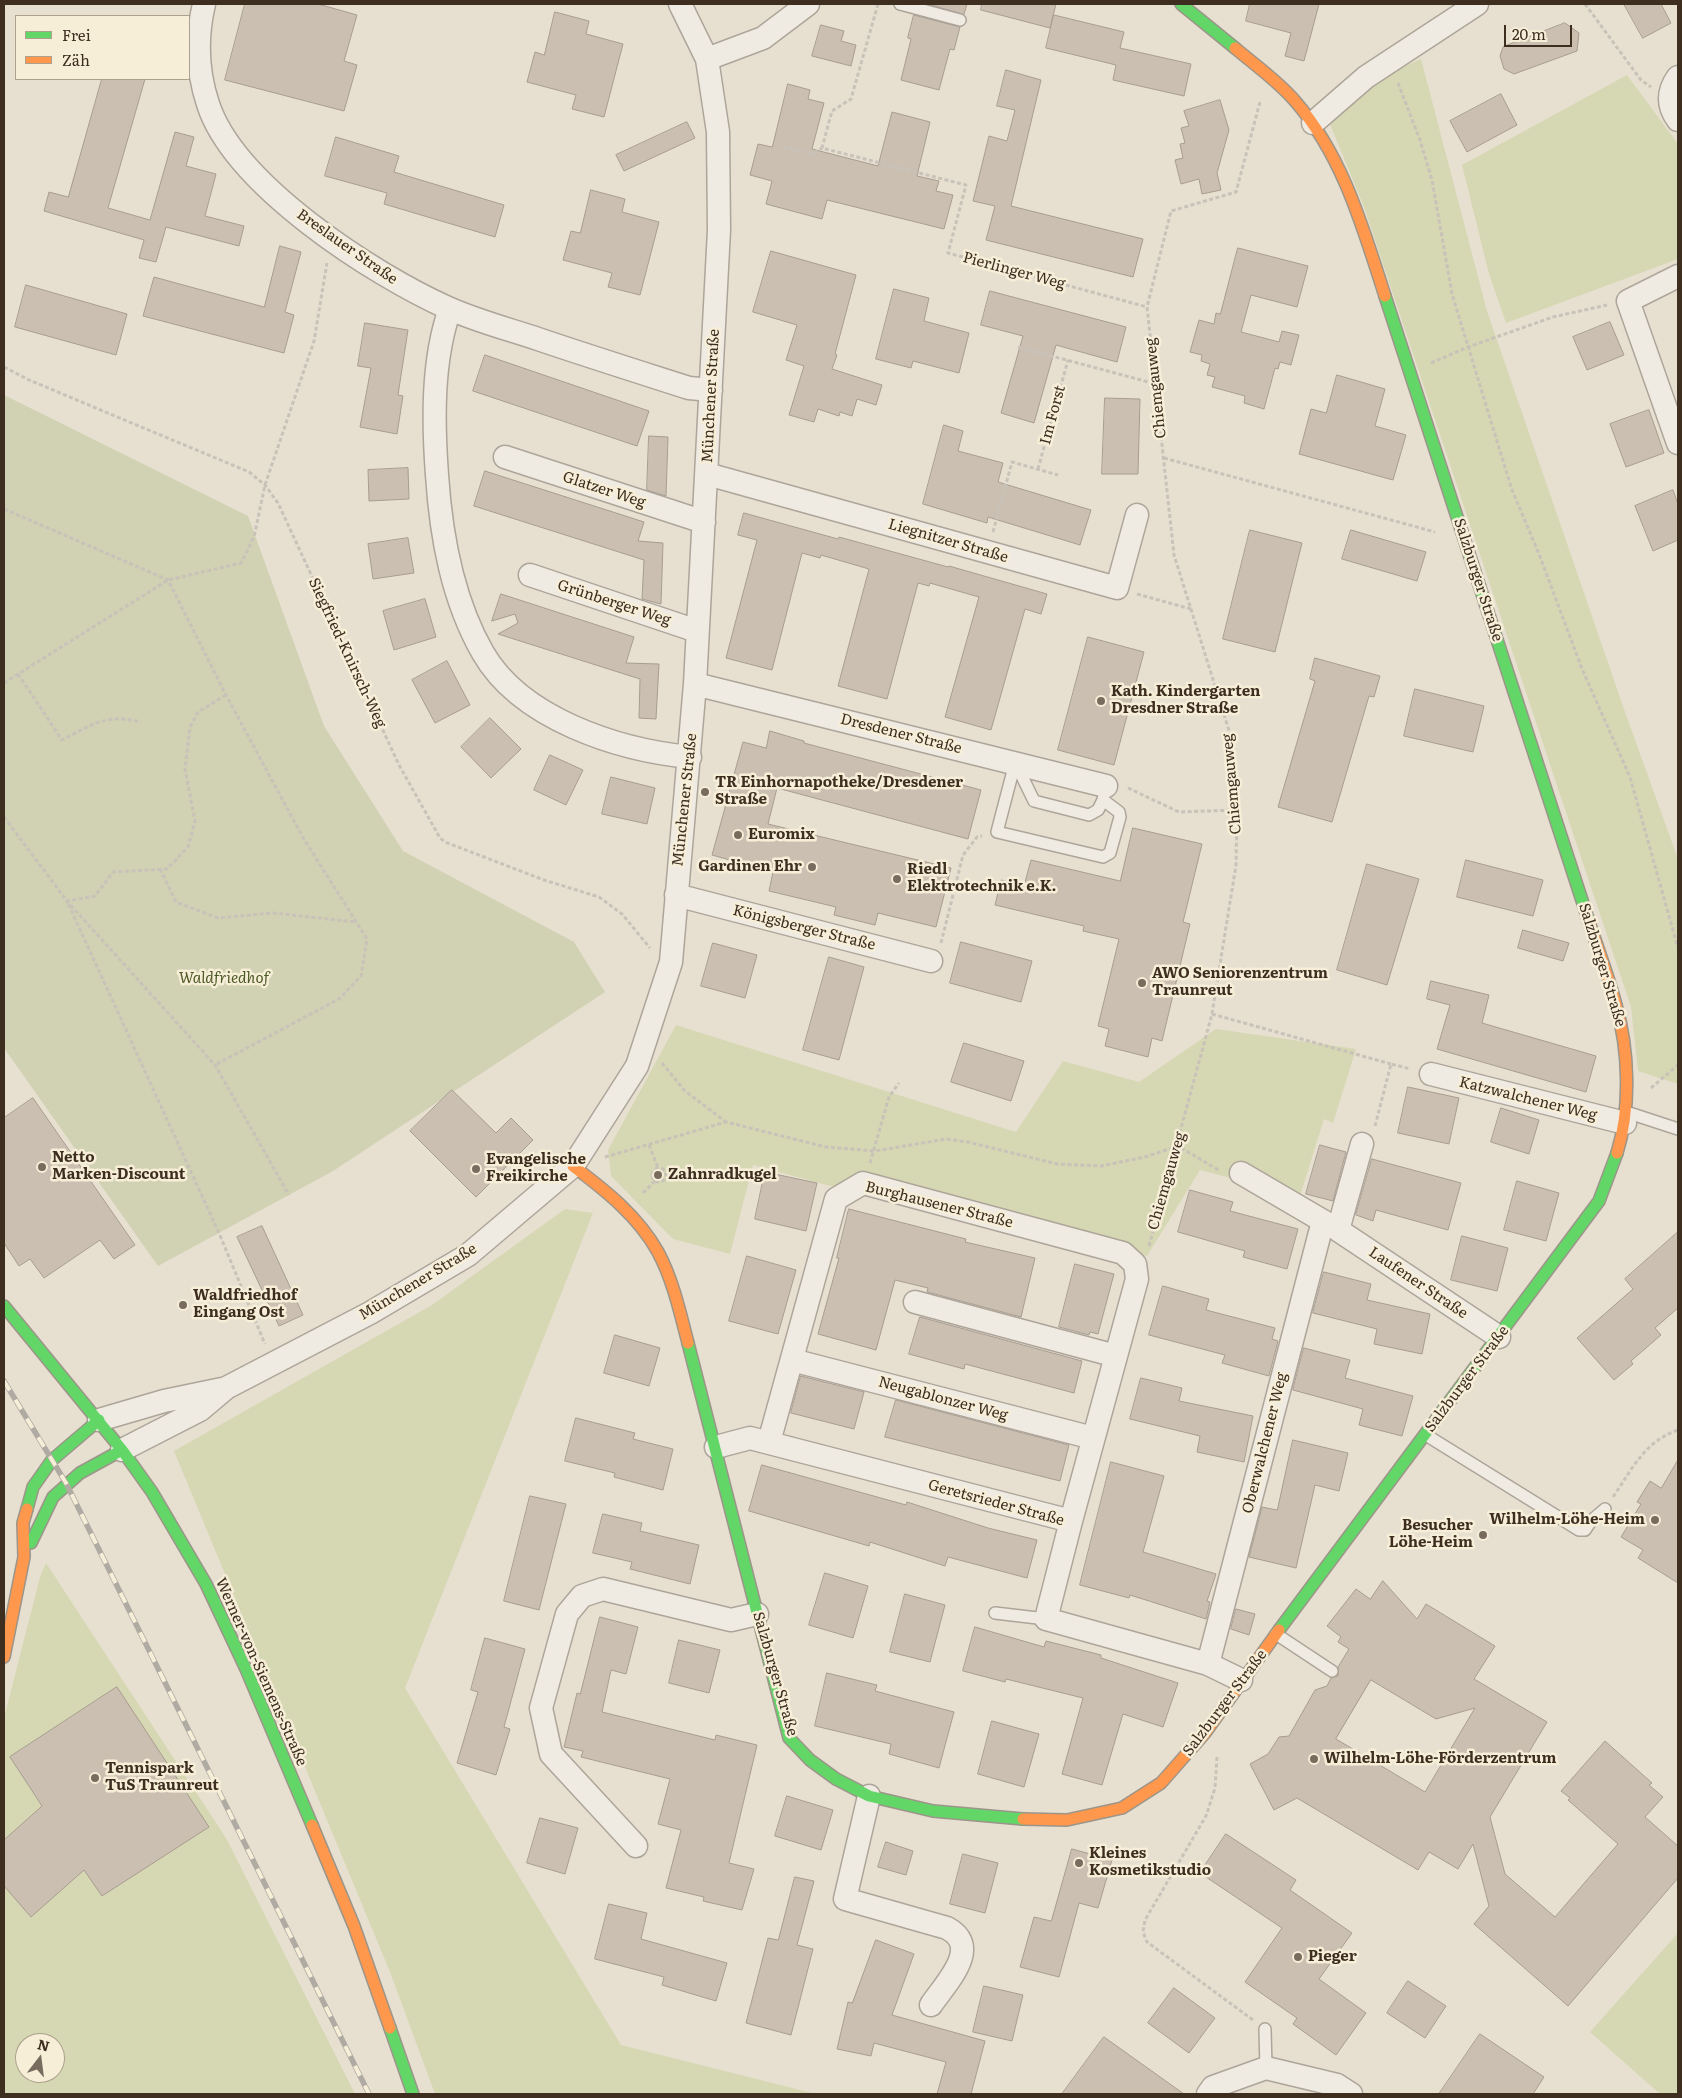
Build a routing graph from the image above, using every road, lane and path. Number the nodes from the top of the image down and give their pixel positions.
1 (204, 4) edge
2 (680, 4) edge
3 (808, 4) edge
4 (878, 4) edge
5 (900, 4) edge
6 (1181, 4) edge
7 (1477, 4) edge
8 (1585, 4) edge
9 (960, 20) dead end
10 (707, 60) junction
11 (1388, 62) junction
12 (1268, 74) junction
13 (1678, 77) edge
14 (1669, 99) junction
15 (1678, 120) edge
16 (1313, 122) junction
17 (784, 147) dead end
18 (822, 148) junction
19 (334, 242) junction
20 (1678, 276) edge
21 (1628, 301) junction
22 (1147, 307) junction
23 (450, 309) junction
24 (1018, 347) dead end
25 (1468, 347) junction
26 (1068, 360) junction
27 (4, 368) edge
28 (1410, 373) junction
29 (1156, 384) junction
30 (711, 390) junction
31 (1678, 443) edge
32 (505, 457) dead end
33 (1164, 458) junction
34 (1038, 470) junction
35 (707, 474) junction
36 (1058, 475) dead end
37 (265, 486) junction
38 (4, 509) edge
39 (1137, 515) dead end
40 (704, 522) junction
41 (1463, 536) junction
42 (988, 552) junction
43 (530, 575) dead end
44 (168, 580) junction
45 (1117, 588) junction
46 (1191, 609) junction
47 (697, 630) junction
48 (18, 674) junction
49 (4, 682) edge
50 (695, 684) junction
51 (226, 695) junction
52 (141, 722) dead end
53 (690, 757) junction
54 (1015, 763) junction
55 (1104, 793) junction
56 (1237, 810) junction
57 (4, 817) edge
58 (997, 832) junction
59 (160, 869) junction
60 (676, 895) junction
61 (67, 901) junction
62 (356, 922) junction
63 (1678, 948) edge
64 (932, 961) joint
65 (671, 962) junction
66 (1212, 1014) junction
67 (643, 1051) junction
68 (1391, 1064) junction
69 (215, 1066) junction
70 (1431, 1074) joint
71 (899, 1083) dead end
72 (1626, 1117) junction
73 (726, 1122) junction
74 (1678, 1130) edge
75 (1362, 1144) joint
76 (649, 1145) junction
77 (1178, 1146) junction
78 (875, 1151) junction
79 (573, 1166) junction
80 (658, 1168) junction
81 (1241, 1173) joint
82 (863, 1183) junction
83 (289, 1195) dead end
84 (1330, 1225) junction
85 (1135, 1264) junction
86 (915, 1302) dead end
87 (4, 1306) edge
88 (1499, 1337) junction
89 (1116, 1356) junction
90 (792, 1360) junction
91 (273, 1364) junction
92 (226, 1388) junction
93 (99, 1420) junction
94 (1678, 1430) edge
95 (1426, 1435) junction
96 (1094, 1438) junction
97 (769, 1442) junction
98 (716, 1447) junction
99 (122, 1450) junction
100 (1604, 1509) joint
101 (1071, 1521) junction
102 (24, 1558) junction
103 (995, 1613) dead end
104 (757, 1614) junction
105 (1046, 1619) junction
106 (1276, 1634) junction
107 (5, 1642) edge
108 (1208, 1664) junction
109 (1332, 1671) dead end
110 (1241, 1680) junction
111 (1205, 1733) junction
112 (869, 1796) junction
113 (636, 1846) dead end
114 (930, 2006) dead end
115 (1265, 2029) joint
116 (1266, 2068) junction
117 (413, 2094) edge
118 (1208, 2094) edge
119 (1351, 2094) edge

1 - 19 street, Breslauer Straße
2 - 10 street, Münchener Straße
3 - 10 street
4 - 18 path
5 - 9 lane
6 - 12 street, Salzburger Straße
7 - 11 street
8 - 14 path
10 - 30 street, Münchener Straße
11 - 16 street
11 - 25 path
12 - 16 street, Salzburger Straße
12 - 22 path, Chiemgauweg
13 - 14 street
14 - 15 street
16 - 28 street, Salzburger Straße
17 - 18 path, Pierlinger Weg
18 - 22 path, Pierlinger Weg
19 - 23 street, Breslauer Straße
19 - 37 path
20 - 21 street
21 - 25 path
21 - 31 street
22 - 29 path, Chiemgauweg
23 - 30 street, Breslauer Straße
23 - 53 street
24 - 26 path
25 - 28 path
25 - 63 path
26 - 29 path
26 - 34 path, Im Forst
27 - 37 path, Siegfried-Knirsch-Weg
28 - 41 street, Salzburger Straße
29 - 33 path, Chiemgauweg
30 - 35 street, Münchener Straße
32 - 40 street, Glatzer Weg
33 - 41 path
33 - 46 path, Chiemgauweg
34 - 36 path
34 - 42 path
35 - 40 street, Münchener Straße
35 - 42 street, Liegnitzer Straße
37 - 44 path
37 - 65 path, Siegfried-Knirsch-Weg
38 - 44 path
39 - 45 street
40 - 47 street, Münchener Straße
41 - 72 street, Salzburger Straße
42 - 45 street, Liegnitzer Straße
43 - 47 street, Grünberger Weg
44 - 48 path
44 - 51 path
45 - 46 path
46 - 56 path, Chiemgauweg
47 - 50 street, Münchener Straße
48 - 49 path
48 - 52 path
50 - 53 street, Münchener Straße
50 - 54 street, Dresdener Straße
51 - 59 path
51 - 62 path
53 - 60 street, Münchener Straße
54 - 55 street, Dresdener Straße
54 - 55 lane
54 - 58 lane
55 - 56 path
55 - 58 lane
56 - 66 path, Chiemgauweg
57 - 61 path
58 - 64 path
59 - 61 path
59 - 62 path
60 - 64 street, Königsberger Straße
60 - 65 street, Münchener Straße
61 - 69 path
61 - 91 path
62 - 69 path
65 - 67 street, Münchener Straße
66 - 68 path
66 - 77 path, Chiemgauweg
67 - 73 path
67 - 79 street, Münchener Straße
68 - 70 path
68 - 75 path
69 - 83 path
70 - 72 street, Katzwalchener Weg
71 - 78 path
72 - 74 lane
72 - 88 street, Salzburger Straße
73 - 76 path
73 - 78 path
75 - 84 street
76 - 79 path
76 - 80 path
77 - 78 path
77 - 81 path
77 - 85 path, Chiemgauweg
78 - 82 path
79 - 91 street, Münchener Straße
79 - 98 street, Salzburger Straße
80 - 80 path
81 - 84 street, Laufener Straße
82 - 85 street, Burghausener Straße
82 - 90 street, Burghausener Straße
84 - 88 street, Laufener Straße
84 - 108 street, Oberwalchener Weg
85 - 89 street
86 - 89 street
87 - 93 street, Werner-von-Siemens-Straße
88 - 95 street, Salzburger Straße
89 - 96 street
90 - 96 street, Neugablonzer Weg
90 - 97 street, Burghausener Straße
91 - 92 street, Münchener Straße
92 - 93 street, Münchener Straße
92 - 99 street, Münchener Straße
93 - 99 street, Werner-von-Siemens-Straße
93 - 102 street
94 - 100 path
95 - 100 lane
95 - 106 street, Salzburger Straße
96 - 101 street
97 - 98 street, Geretsrieder Straße
97 - 101 street, Geretsrieder Straße
98 - 104 street, Salzburger Straße
99 - 102 street
99 - 117 street, Werner-von-Siemens-Straße
101 - 105 street, Geretsrieder Straße
102 - 107 street
103 - 105 lane
104 - 112 street, Salzburger Straße
104 - 113 street
105 - 108 street
106 - 109 lane
106 - 110 street, Salzburger Straße
108 - 110 street
110 - 111 street, Salzburger Straße
111 - 112 street, Salzburger Straße
111 - 115 path
112 - 114 street
115 - 116 lane
116 - 118 street
116 - 119 street

